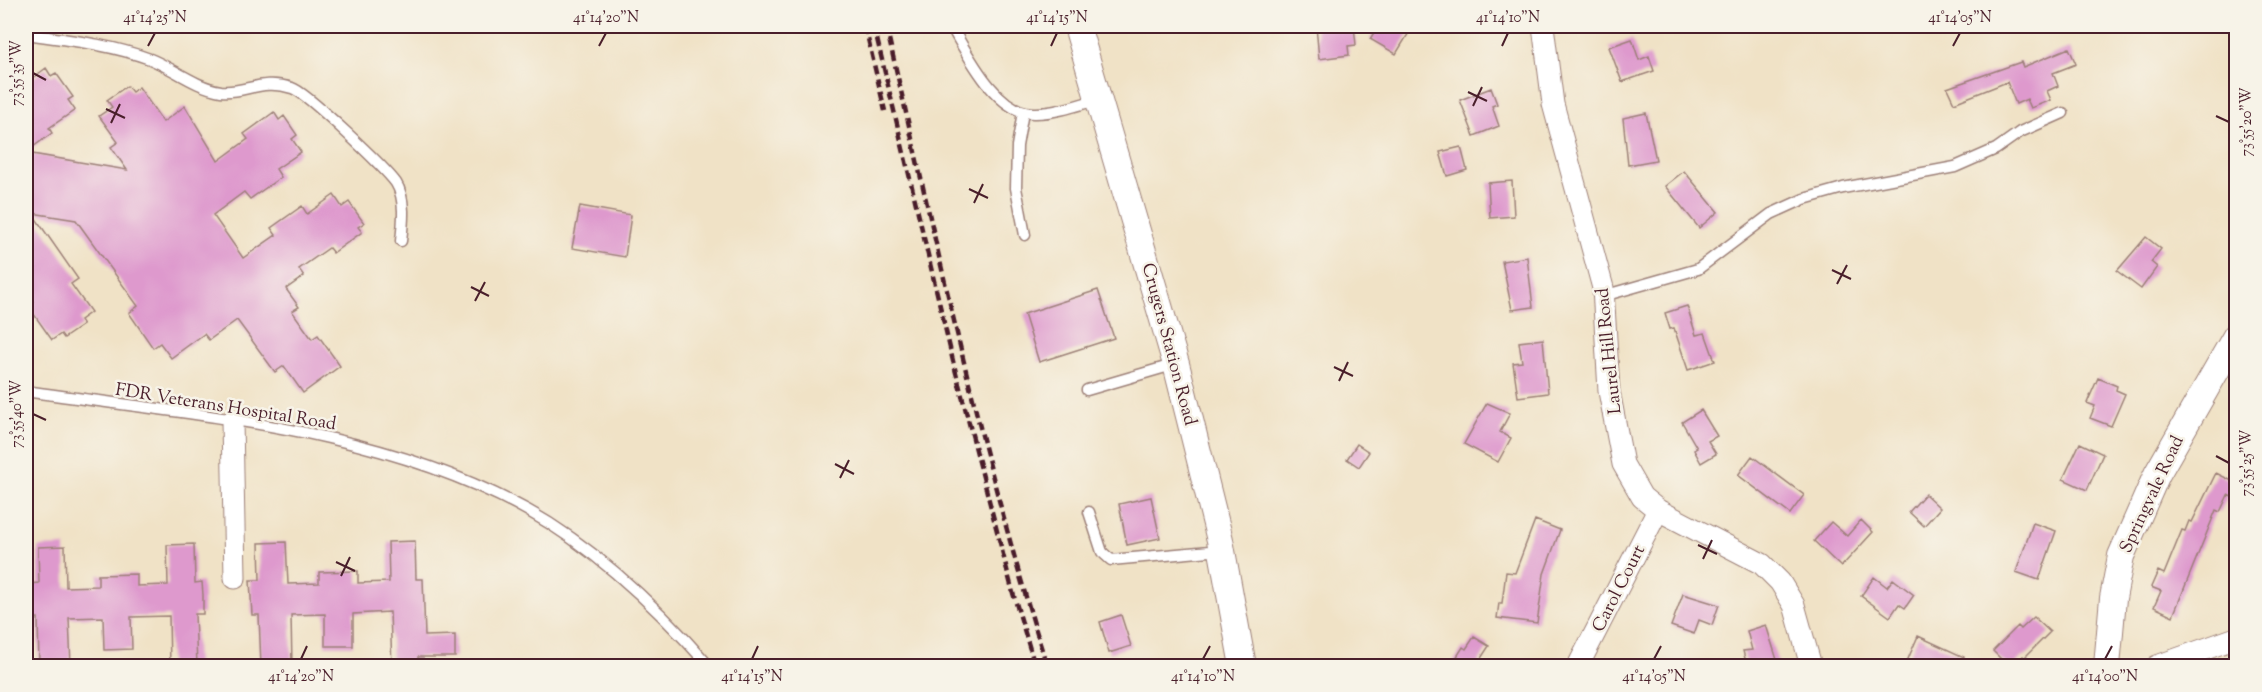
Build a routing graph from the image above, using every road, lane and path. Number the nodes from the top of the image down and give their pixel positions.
1 (951, 26) edge
2 (1077, 26) edge
3 (1543, 26) edge
4 (26, 34) edge
5 (1099, 99) junction
6 (1023, 112) junction
7 (2063, 113) dead end
8 (1025, 235) dead end
9 (401, 241) dead end
10 (1603, 296) junction
11 (2236, 336) edge
12 (1176, 364) junction
13 (1087, 390) dead end
14 (26, 391) edge
15 (232, 421) junction
16 (1658, 510) junction
17 (1089, 512) dead end
18 (1221, 550) junction
19 (235, 578) dead end
20 (2236, 638) edge
21 (709, 666) edge
22 (1243, 666) edge
23 (1578, 666) edge
24 (1811, 666) edge
25 (2107, 666) edge
26 (2157, 666) edge

1 - 6 lane
2 - 5 street, Crugers Station Road
3 - 10 street, Laurel Hill Road
4 - 9 lane
5 - 6 lane
5 - 12 street, Crugers Station Road
6 - 8 lane
7 - 10 lane
10 - 16 street, Laurel Hill Road
11 - 25 street, Springvale Road
12 - 13 lane
12 - 18 street, Crugers Station Road
14 - 15 lane, FDR Veterans Hospital Road
15 - 19 street
15 - 21 lane, FDR Veterans Hospital Road
16 - 23 street, Carol Court
16 - 24 street, Laurel Hill Road
17 - 18 lane
18 - 22 street, Crugers Station Road
20 - 26 street

